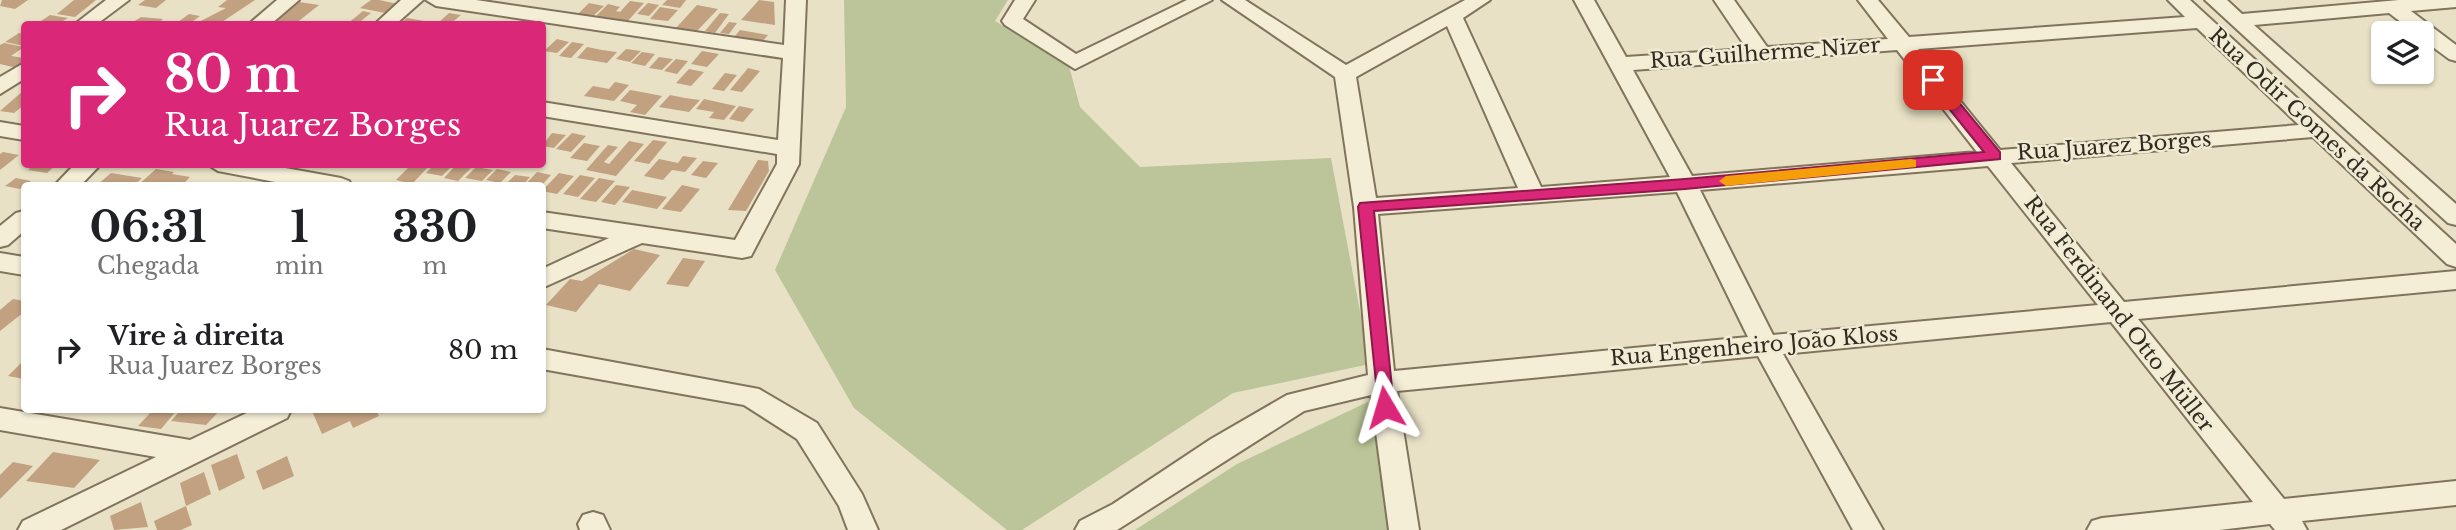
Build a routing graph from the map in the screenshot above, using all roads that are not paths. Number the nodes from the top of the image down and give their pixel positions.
1 (119, 0) edge
2 (289, 0) edge
3 (413, 0) edge
4 (436, 0) edge
5 (796, 0) edge
6 (1025, 0) edge
7 (1202, 0) edge
8 (1232, 0) edge
9 (1480, 0) edge
10 (1584, 0) edge
11 (1724, 0) edge
12 (1868, 0) edge
13 (2178, 0) edge
14 (2215, 0) edge
15 (2456, 1) edge
16 (2394, 7) junction
17 (1452, 16) junction
18 (2237, 20) junction
19 (90, 21) edge
20 (264, 21) edge
21 (388, 21) edge
22 (2202, 22) junction
23 (1903, 43) junction
24 (793, 53) junction
25 (1761, 54) junction
26 (2456, 55) edge
27 (1622, 64) junction
28 (21, 71) edge
29 (1345, 74) junction
30 (0, 86) edge
31 (546, 110) edge
32 (0, 129) edge
33 (2318, 130) junction
34 (21, 132) edge
35 (789, 149) junction
36 (1995, 156) junction
37 (85, 168) edge
38 (239, 168) edge
39 (70, 182) edge
40 (318, 182) edge
41 (1685, 184) junction
42 (1533, 195) junction
43 (1366, 207) junction
44 (2456, 217) edge
45 (546, 221) edge
46 (21, 222) edge
47 (636, 236) junction
48 (0, 239) edge
49 (2456, 258) edge
50 (0, 262) edge
51 (21, 266) edge
52 (546, 277) edge
53 (2456, 280) edge
54 (2115, 312) junction
55 (1764, 344) junction
56 (546, 360) edge
57 (1382, 382) junction
58 (271, 413) edge
59 (0, 419) edge
60 (193, 452) junction
61 (2456, 493) edge
62 (2285, 521) edge
63 (33, 530) edge
64 (863, 530) edge
65 (1090, 530) edge
66 (1404, 530) edge
67 (1868, 530) edge
68 (2102, 530) edge

1 - 19 street
2 - 20 street
3 - 21 street
4 - 24 street
5 - 24 street
6 - 7 street
8 - 29 street
9 - 17 street
10 - 27 street
11 - 25 street
12 - 23 street, Rua Ferdinand Otto Müller
13 - 22 street, Rua Odir Gomes da Rocha
14 - 18 street, Rua Odir Gomes da Rocha
15 - 16 street
16 - 18 street
16 - 26 street
17 - 29 street
17 - 42 street
18 - 44 street, Rua Odir Gomes da Rocha
22 - 23 street, Rua Guilherme Nizer
22 - 33 street, Rua Odir Gomes da Rocha
23 - 25 street, Rua Guilherme Nizer
23 - 36 street, Rua Ferdinand Otto Müller
24 - 35 street
25 - 27 street, Rua Guilherme Nizer
27 - 41 street
28 - 30 street
29 - 43 street
31 - 35 street
32 - 34 street
33 - 36 street, Rua Juarez Borges
33 - 49 street, Rua Odir Gomes da Rocha
35 - 47 street
36 - 41 street, Rua Juarez Borges
36 - 54 street, Rua Ferdinand Otto Müller
37 - 39 street
38 - 40 street
41 - 42 street, Rua Juarez Borges
41 - 55 street
42 - 43 street, Rua Juarez Borges
43 - 57 street
45 - 47 street
46 - 48 street
47 - 52 street
50 - 51 street
53 - 54 street, Rua Engenheiro João Kloss
54 - 55 street, Rua Engenheiro João Kloss
54 - 62 street, Rua Ferdinand Otto Müller
55 - 57 street, Rua Engenheiro João Kloss
55 - 67 street
56 - 64 street
57 - 65 street, Rua Engenheiro João Kloss
57 - 66 street
58 - 60 street
59 - 60 street
60 - 63 street
61 - 62 street
62 - 68 street

